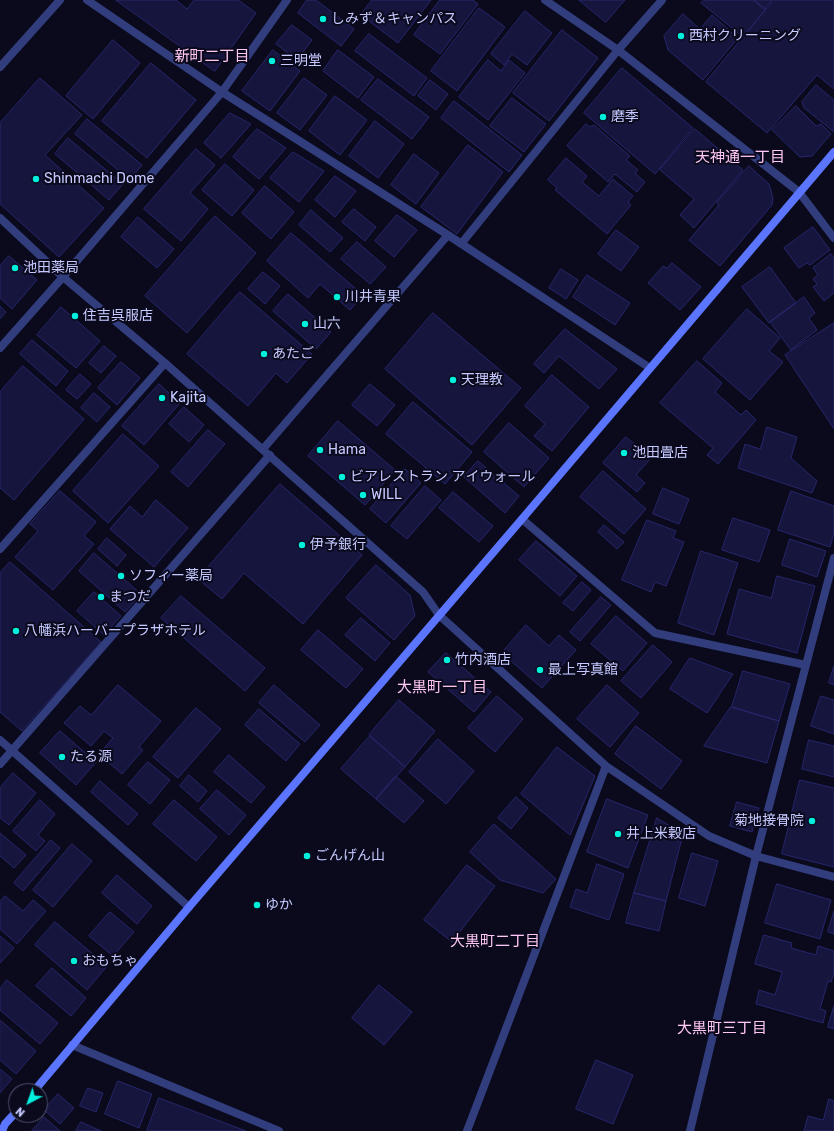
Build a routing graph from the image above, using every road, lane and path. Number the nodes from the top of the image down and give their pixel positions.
1 (60, 0) edge
2 (87, 0) edge
3 (287, 0) edge
4 (545, 0) edge
5 (662, 0) edge
6 (618, 50) junction
7 (0, 66) edge
8 (222, 92) junction
9 (834, 152) edge
10 (799, 192) junction
11 (0, 218) edge
12 (448, 235) junction
13 (834, 238) edge
14 (461, 244) junction
15 (63, 277) junction
16 (0, 348) edge
17 (165, 363) junction
18 (650, 368) junction
19 (263, 449) junction
20 (270, 455) junction
21 (522, 519) junction
22 (0, 549) edge
23 (834, 558) edge
24 (438, 615) junction
25 (806, 665) junction
26 (0, 740) edge
27 (12, 750) junction
28 (0, 764) edge
29 (606, 766) junction
30 (756, 856) junction
31 (834, 877) edge
32 (189, 907) junction
33 (72, 1046) junction
34 (41, 1083) edge
35 (8, 1121) edge
36 (2, 1131) edge
37 (279, 1131) edge
38 (467, 1131) edge
39 (690, 1131) edge

1 - 7 street
2 - 8 street
3 - 8 street
4 - 6 street
5 - 6 street
6 - 10 street
6 - 14 street
8 - 12 street
8 - 15 street
9 - 10 street
10 - 13 street
10 - 18 street
11 - 15 street
12 - 14 street
12 - 19 street
14 - 18 street
15 - 16 street
15 - 17 street
17 - 19 street
17 - 22 street
18 - 21 street
19 - 20 street
20 - 24 street
20 - 27 street
21 - 24 street
21 - 25 street
23 - 25 street
24 - 29 street
24 - 32 street
25 - 30 street
26 - 27 street
27 - 28 street
27 - 32 street
29 - 30 street
29 - 38 street
30 - 31 street
30 - 39 street
32 - 33 street
33 - 34 street
33 - 37 street
35 - 36 street

